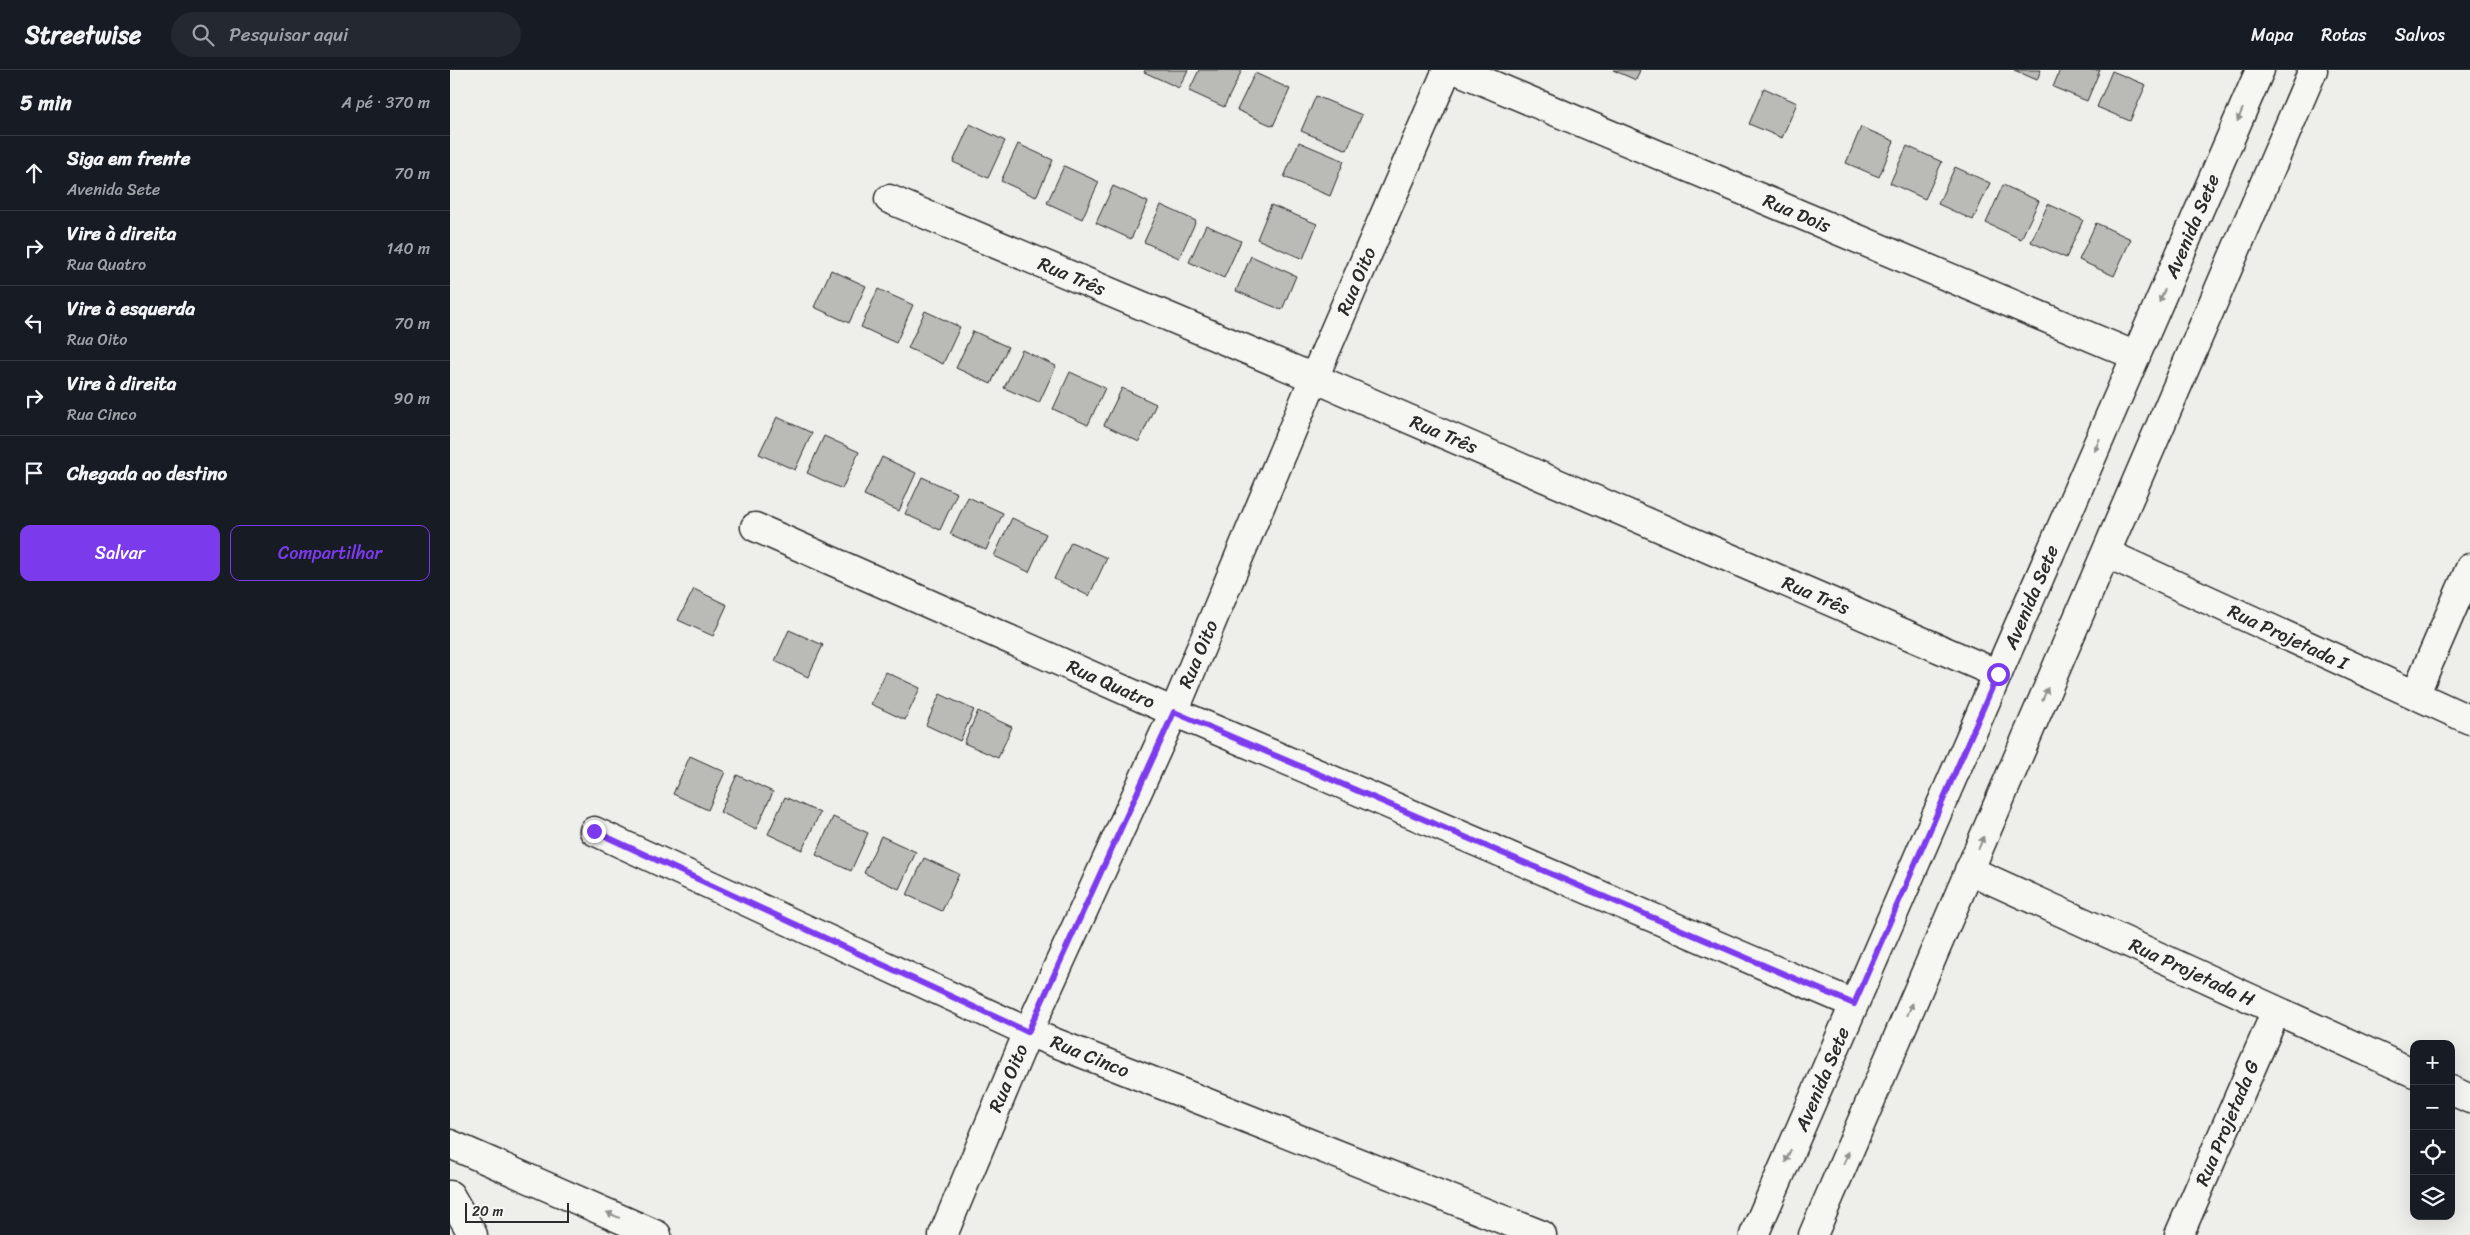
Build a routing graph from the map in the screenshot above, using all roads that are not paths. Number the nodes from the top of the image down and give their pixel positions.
1 (1447, 70) edge
2 (1457, 70) edge
3 (2260, 70) edge
4 (2313, 70) edge
5 (890, 199) dead end
6 (2136, 356) junction
7 (1314, 378) junction
8 (755, 527) dead end
9 (2106, 553) junction
10 (2470, 568) edge
11 (1998, 674) junction
12 (2414, 695) junction
13 (1174, 712) junction
14 (2470, 720) edge
15 (594, 831) dead end
16 (1970, 870) junction
17 (1854, 1004) junction
18 (2276, 1011) junction
19 (1028, 1032) junction
20 (2410, 1071) edge
21 (2455, 1092) edge
22 (2470, 1099) edge
23 (450, 1144) edge
24 (450, 1195) edge
25 (473, 1235) edge
26 (657, 1235) edge
27 (943, 1235) edge
28 (1542, 1235) edge
29 (1754, 1235) edge
30 (1813, 1235) edge
31 (2179, 1235) edge

1 - 7 street, Rua Oito
2 - 6 street, Rua Dois
3 -> 6 street, Avenida Sete
4 - 9 street
5 - 7 street, Rua Três
6 -> 11 street, Avenida Sete
7 - 11 street, Rua Três
7 - 13 street, Rua Oito
8 - 13 street, Rua Quatro
9 - 12 street, Rua Projetada I
16 -> 9 street
10 - 12 street
11 - 17 street, Avenida Sete
12 - 14 street, Rua Projetada I
13 - 17 street, Rua Quatro
13 - 19 street, Rua Oito
15 - 19 street, Rua Cinco
16 - 18 street, Rua Projetada H
30 -> 16 street
17 -> 29 street, Avenida Sete
18 - 20 street, Rua Projetada H
18 - 31 street, Rua Projetada G
19 - 27 street, Rua Oito
19 - 28 street, Rua Cinco
21 - 22 street
26 -> 23 street
24 - 25 street

